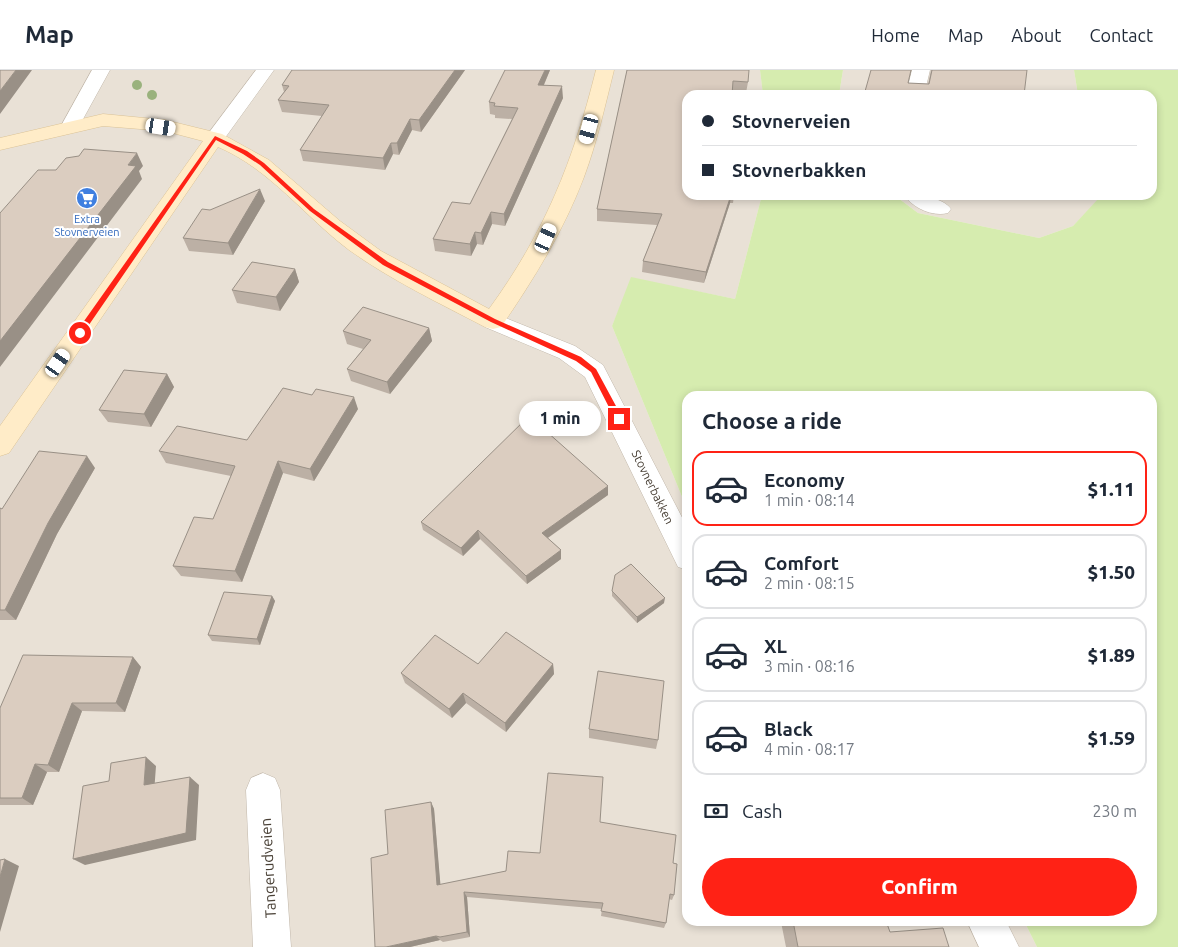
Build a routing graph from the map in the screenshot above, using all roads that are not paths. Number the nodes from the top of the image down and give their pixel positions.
1 (101, 70) edge
2 (265, 70) edge
3 (605, 70) edge
4 (921, 70) edge
5 (916, 90) edge
6 (70, 126) junction
7 (215, 138) junction
8 (0, 144) edge
9 (920, 200) edge
10 (941, 209) dead end
11 (493, 321) junction
12 (0, 446) edge
13 (682, 546) edge
14 (263, 790) dead end
15 (988, 926) edge
16 (272, 947) edge
17 (1000, 947) edge

1 - 6 street
2 - 7 street
3 - 11 street
4 - 5 street
6 - 7 street, Stovnerbakken
6 - 8 street, Stovnerbakken
7 - 11 street, Stovnerbakken
7 - 12 street
9 - 10 street
11 - 13 street, Stovnerbakken
14 - 16 street, Tangerudveien
15 - 17 street

